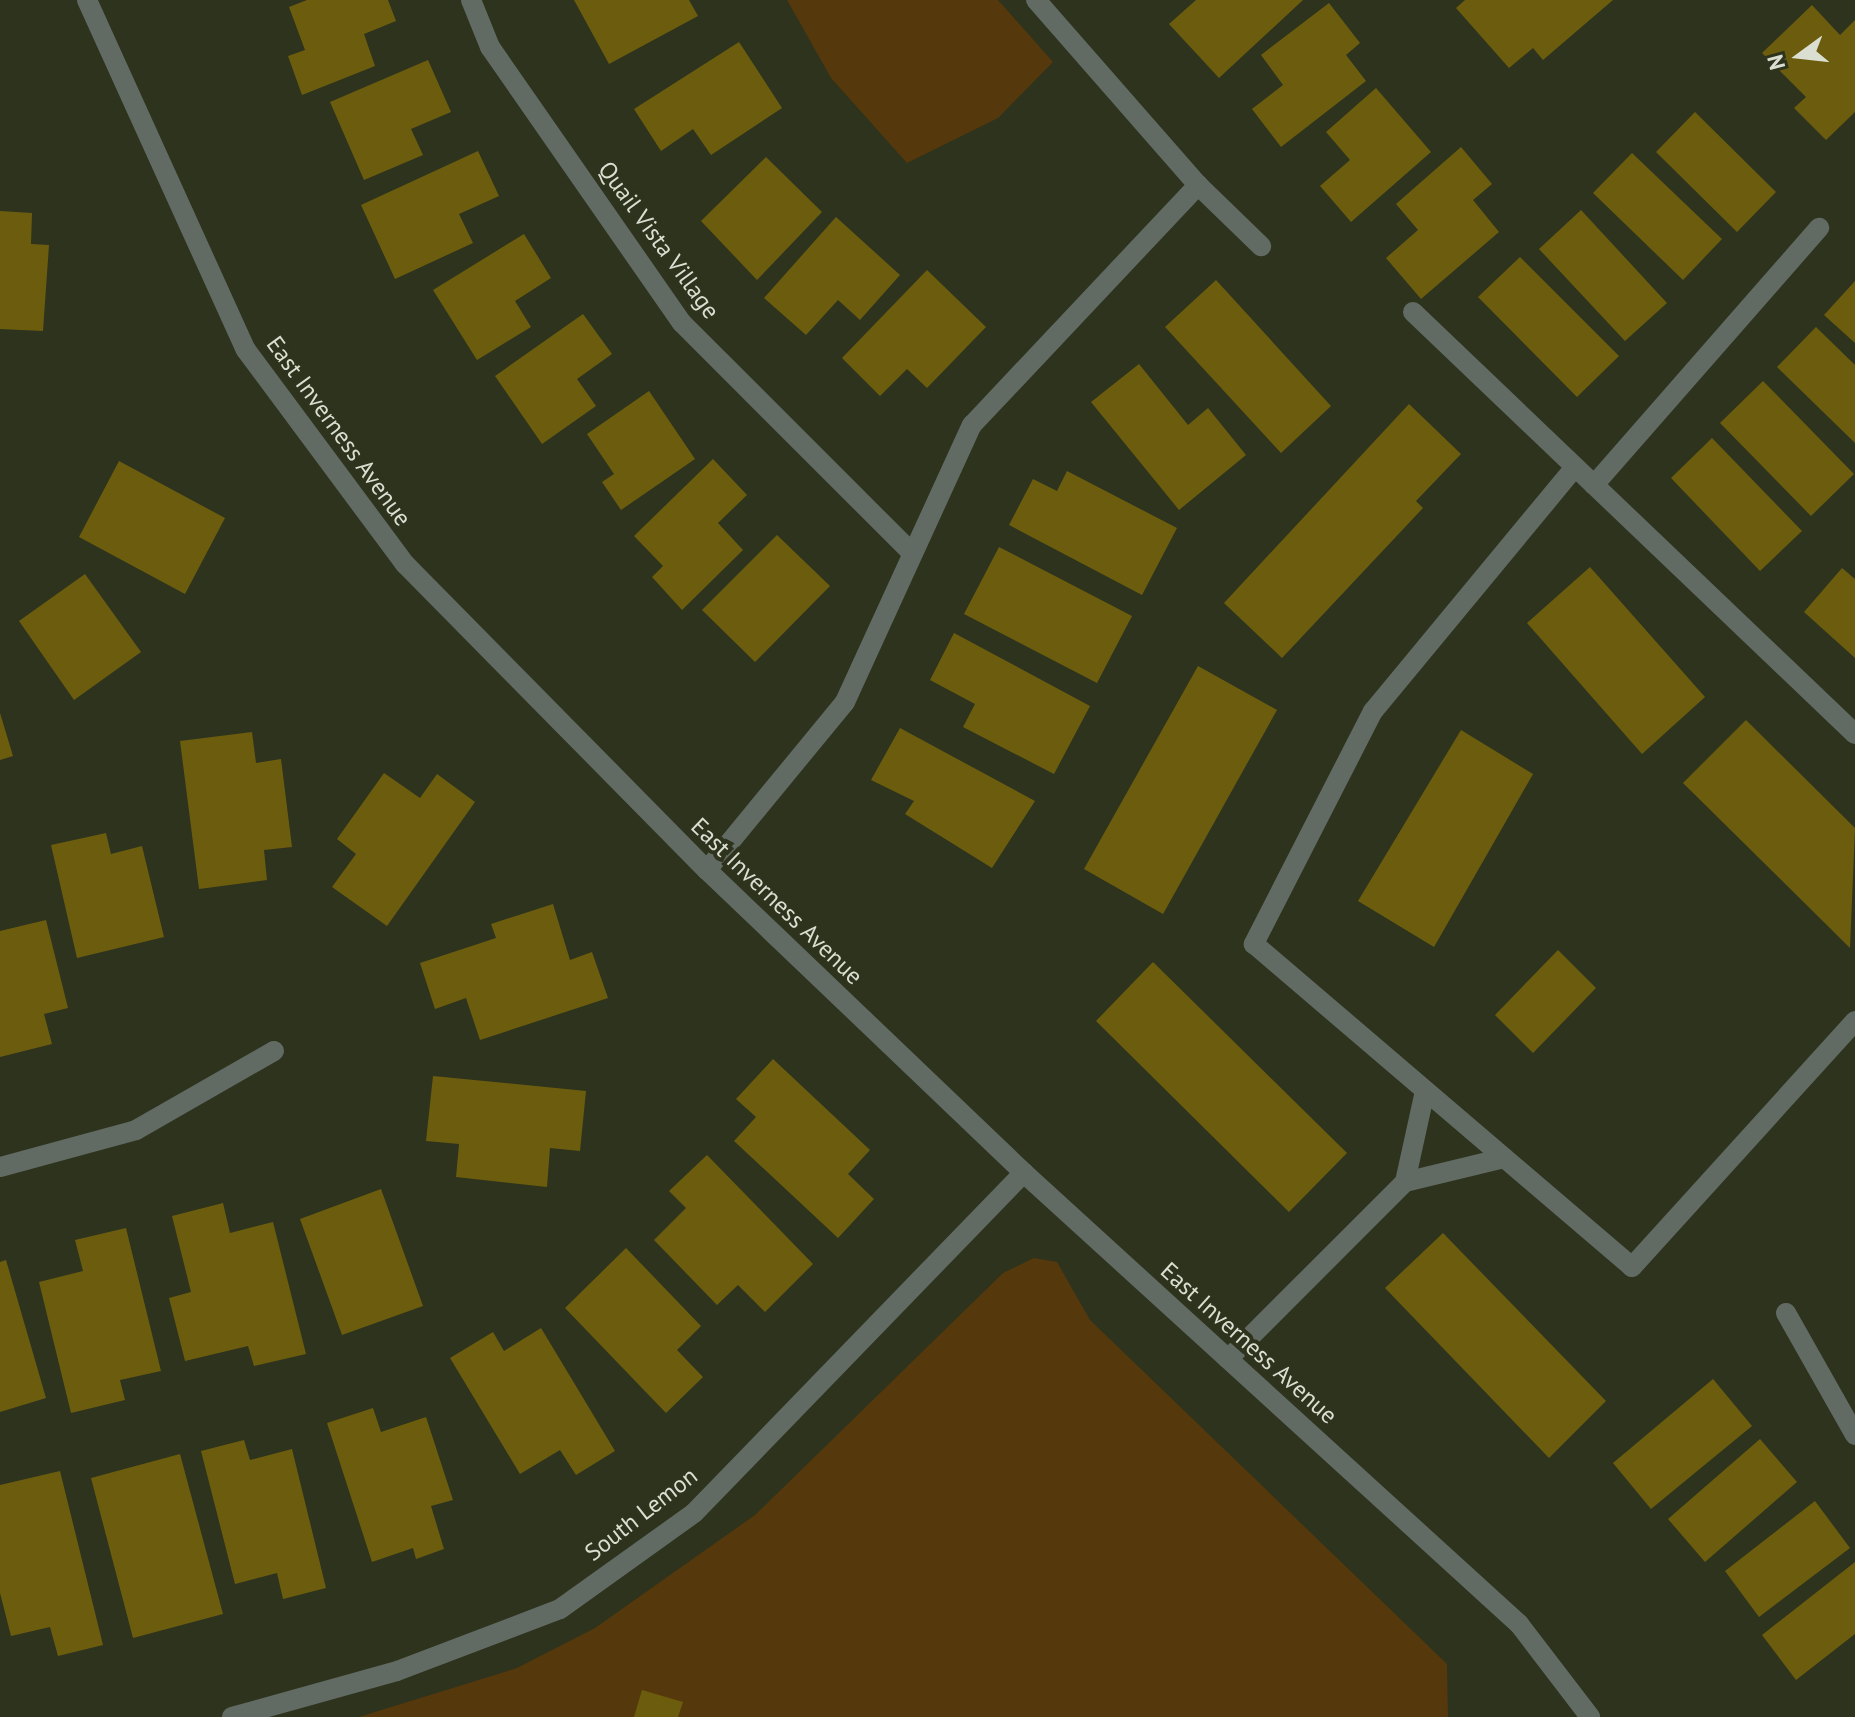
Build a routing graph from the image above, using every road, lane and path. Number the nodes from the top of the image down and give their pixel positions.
1 (87, 0) edge
2 (471, 0) edge
3 (1036, 0) edge
4 (1198, 185) junction
5 (1819, 228) dead end
6 (1261, 246) dead end
7 (1413, 312) dead end
8 (1575, 467) junction
9 (1594, 485) junction
10 (910, 551) junction
11 (1855, 734) edge
12 (707, 870) junction
13 (1855, 1021) edge
14 (274, 1051) dead end
15 (1425, 1091) junction
16 (1504, 1158) junction
17 (0, 1167) edge
18 (1024, 1173) junction
19 (1405, 1182) junction
20 (1786, 1313) dead end
21 (1228, 1359) junction
22 (1855, 1435) edge
23 (232, 1717) edge
24 (1590, 1717) edge

1 - 12 street, East Inverness Avenue
2 - 10 street, Quail Vista Village
3 - 4 street
4 - 6 street
4 - 10 street
5 - 9 street
7 - 8 street
8 - 9 street
8 - 15 street
9 - 11 street
10 - 12 street
12 - 18 street, East Inverness Avenue
13 - 16 street
14 - 17 street
15 - 16 street
15 - 19 street
16 - 19 street
18 - 21 street, East Inverness Avenue
18 - 23 street, South Lemon
19 - 21 street
20 - 22 street
21 - 24 street, East Inverness Avenue

